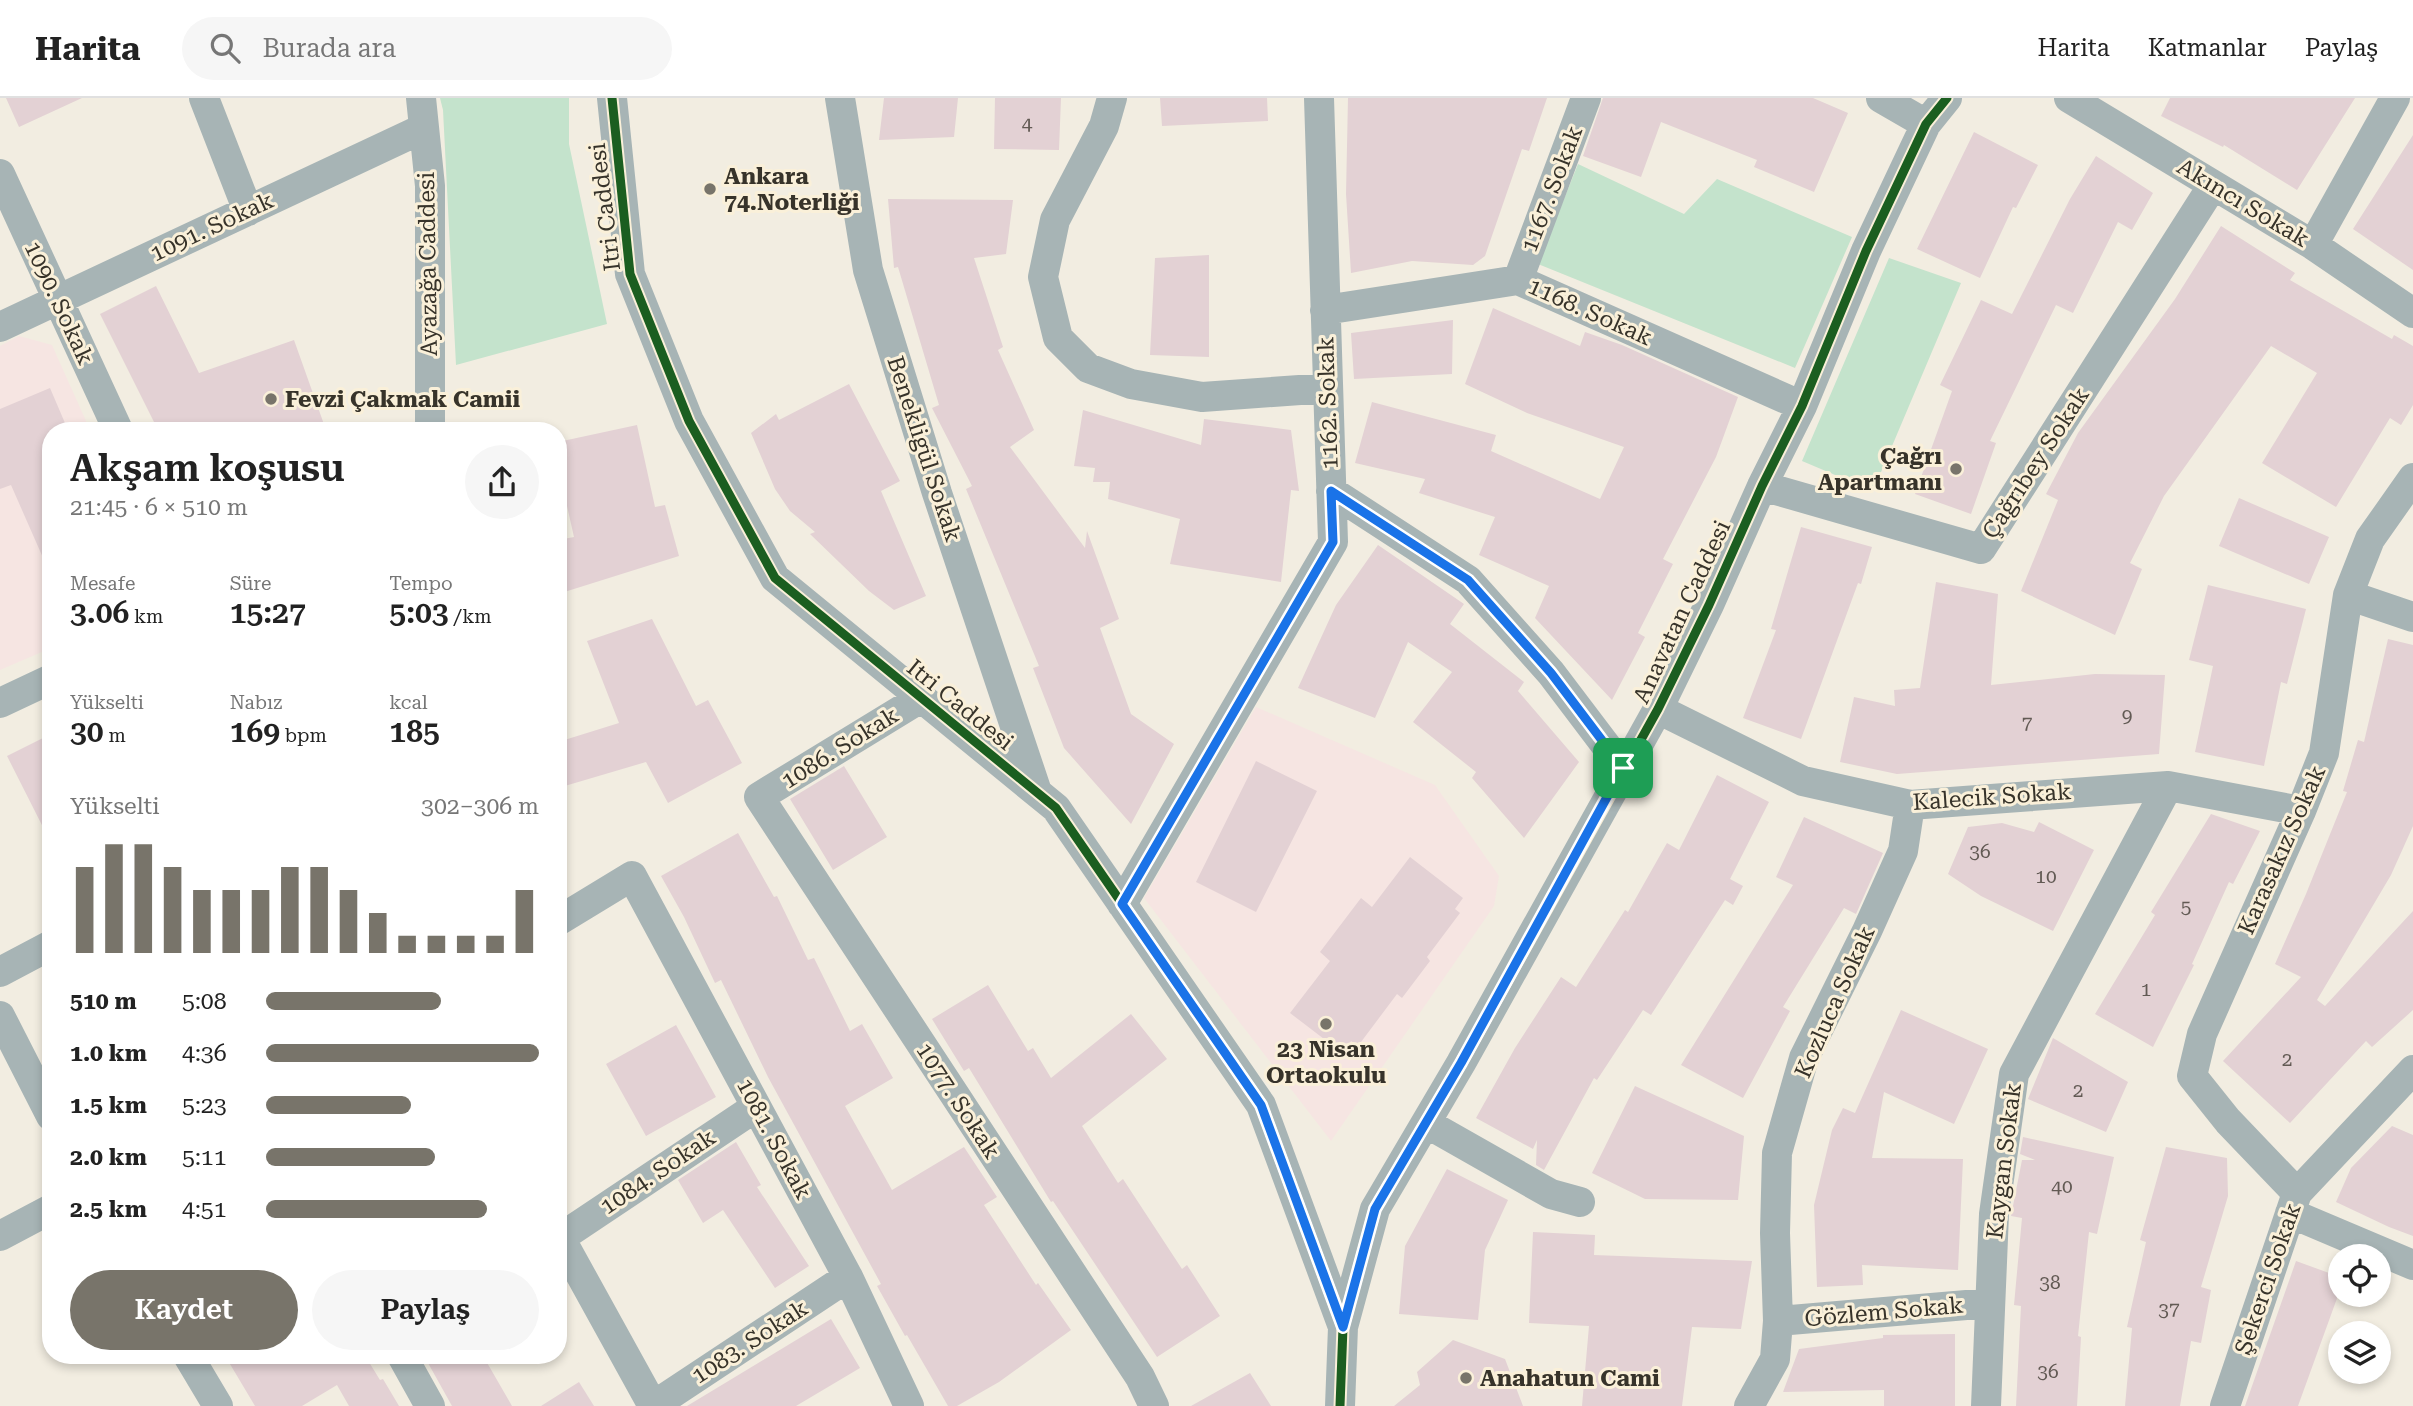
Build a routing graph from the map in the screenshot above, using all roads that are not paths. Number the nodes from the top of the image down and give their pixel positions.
1 (204, 98) edge
2 (421, 98) edge
3 (612, 98) edge
4 (840, 98) edge
5 (1112, 98) edge
6 (1319, 98) edge
7 (1586, 98) edge
8 (1881, 98) edge
9 (1947, 98) edge
10 (2069, 98) edge
11 (2395, 98) edge
12 (2110, 108) edge
13 (1926, 124) junction
14 (424, 128) junction
15 (0, 174) edge
16 (2213, 185) junction
17 (248, 211) junction
18 (2313, 245) junction
19 (1518, 280) junction
20 (57, 300) junction
21 (1325, 310) junction
22 (2413, 313) edge
23 (0, 327) edge
24 (1328, 387) junction
25 (1802, 406) junction
26 (114, 422) edge
27 (430, 422) edge
28 (2413, 478) edge
29 (1762, 486) junction
30 (1331, 491) junction
31 (2348, 595) junction
32 (2413, 617) edge
33 (42, 684) edge
34 (921, 698) junction
35 (0, 703) edge
36 (1658, 709) junction
37 (1623, 768) junction
38 (2168, 786) junction
39 (1037, 793) junction
40 (759, 797) joint
41 (1910, 805) junction
42 (2301, 811) junction
43 (1122, 904) junction
44 (567, 916) edge
45 (42, 949) edge
46 (0, 972) edge
47 (0, 1016) edge
48 (2413, 1070) edge
49 (42, 1098) edge
50 (756, 1107) junction
51 (1426, 1123) junction
52 (1580, 1202) dead end
53 (2293, 1203) junction
54 (42, 1214) edge
55 (567, 1231) edge
56 (0, 1236) edge
57 (567, 1250) edge
58 (2413, 1265) edge
59 (848, 1278) junction
60 (1990, 1303) junction
61 (1778, 1321) junction
62 (1343, 1327) junction
63 (193, 1364) edge
64 (407, 1364) edge
65 (218, 1406) edge
66 (430, 1406) edge
67 (653, 1406) edge
68 (909, 1406) edge
69 (1154, 1406) edge
70 (1340, 1406) edge
71 (1749, 1406) edge
72 (1986, 1406) edge
73 (2225, 1406) edge

1 - 17 street
2 - 14 street, Ayazağa Caddesi
3 - 34 street, Itri Caddesi
4 - 39 street, Benekligül Sokak
5 - 24 street
6 - 21 street, 1162. Sokak
7 - 19 street, 1167. Sokak
8 - 13 street
9 - 13 street, Anavatan Caddesi
10 - 12 street, Akıncı Sokak
11 - 18 street
12 - 16 street, Akıncı Sokak
13 - 25 street, Anavatan Caddesi
14 - 17 street, 1091. Sokak
14 - 27 street, Ayazağa Caddesi
15 - 20 street, 1090. Sokak
16 - 18 street, Akıncı Sokak
16 - 29 street, Çağrıbey Sokak
17 - 20 street, 1091. Sokak
18 - 22 street, Akıncı Sokak
19 - 21 street, 1168. Sokak
19 - 25 street, 1168. Sokak
20 - 23 street, 1091. Sokak
20 - 26 street, 1090. Sokak
21 - 24 street, 1162. Sokak
24 - 30 street, 1162. Sokak
25 - 29 street, Anavatan Caddesi
28 - 31 street, Karasakız Sokak
29 - 36 street, Anavatan Caddesi
30 - 37 street
30 - 43 street, 1162. Sokak
31 - 32 street
31 - 42 street, Karasakız Sokak
33 - 35 street
34 - 39 street, Itri Caddesi
34 - 40 street, 1086. Sokak
36 - 37 street, Anavatan Caddesi
36 - 41 street, Kalecik Sokak
37 - 51 street, Anavatan Caddesi
38 - 41 street, Kalecik Sokak
38 - 42 street, Kalecik Sokak
38 - 60 street, Kaygan Sokak
39 - 43 street, Itri Caddesi
40 - 69 street, 1077. Sokak
41 - 61 street, Kozluca Sokak
42 - 53 street, Karasakız Sokak
43 - 62 street, Itri Caddesi
44 - 50 street, 1081. Sokak
45 - 46 street
47 - 49 street
48 - 53 street, Şekerci Sokak
50 - 55 street, 1084. Sokak
50 - 59 street, 1081. Sokak
51 - 52 street
51 - 62 street, Anavatan Caddesi
53 - 58 street
53 - 73 street, Şekerci Sokak
54 - 56 street
57 - 67 street
59 - 67 street, 1083. Sokak
59 - 68 street, 1081. Sokak
60 - 61 street, Gözlem Sokak
60 - 72 street, Kaygan Sokak
61 - 71 street, Kozluca Sokak
62 - 70 street, Anavatan Caddesi
63 - 65 street
64 - 66 street

